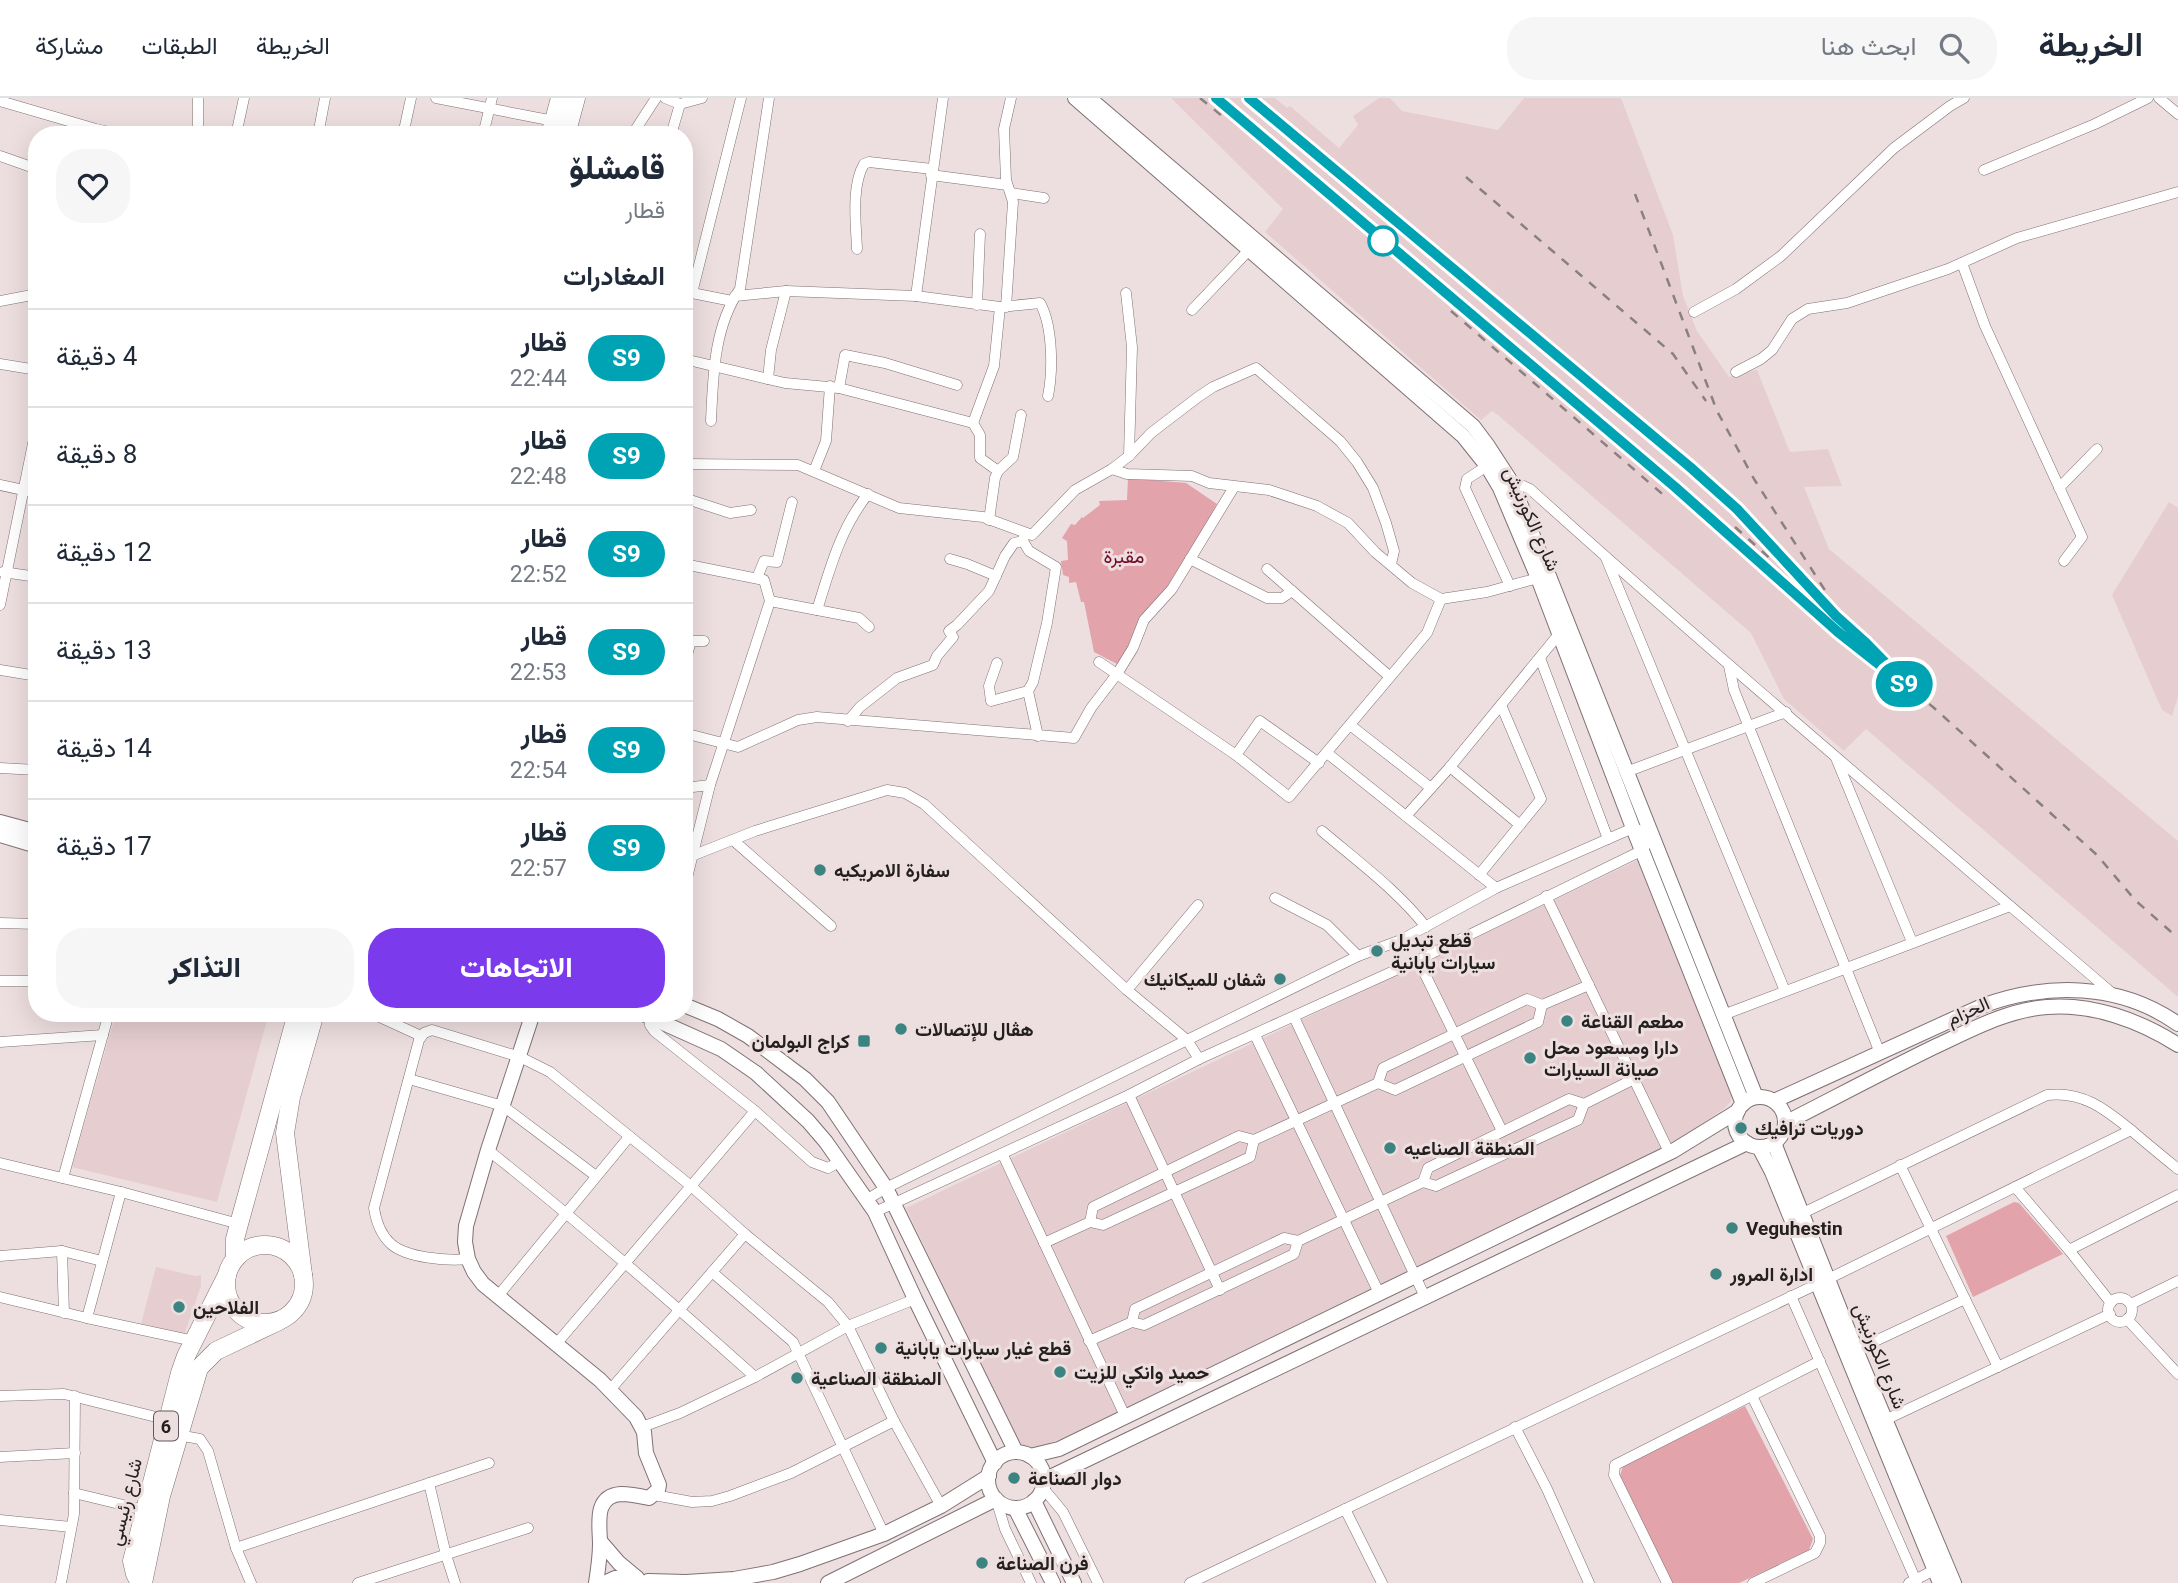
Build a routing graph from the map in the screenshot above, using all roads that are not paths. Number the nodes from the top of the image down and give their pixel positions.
1 (198, 98) edge
2 (244, 98) edge
3 (325, 98) edge
4 (411, 98) edge
5 (436, 98) edge
6 (492, 98) edge
7 (560, 98) edge
8 (576, 98) edge
9 (656, 98) edge
10 (665, 98) edge
11 (702, 98) edge
12 (741, 98) edge
13 (769, 98) edge
14 (943, 98) edge
15 (1011, 98) edge
16 (1075, 98) edge
17 (1090, 98) edge
18 (1964, 98) edge
19 (2148, 98) edge
20 (2159, 98) edge
21 (0, 101) edge
22 (680, 104) junction
23 (489, 109) junction
24 (2178, 114) edge
25 (86, 126) edge
26 (198, 126) edge
27 (238, 126) edge
28 (320, 126) edge
29 (405, 126) edge
30 (485, 126) edge
31 (544, 126) edge
32 (557, 126) edge
33 (559, 126) edge
34 (638, 126) edge
35 (674, 126) edge
36 (0, 156) edge
37 (28, 166) edge
38 (1984, 170) dead end
39 (932, 172) junction
40 (1009, 189) junction
41 (2178, 192) edge
42 (1044, 198) dead end
43 (980, 234) dead end
44 (857, 249) dead end
45 (1250, 249) junction
46 (1962, 263) junction
47 (693, 275) edge
48 (786, 291) junction
49 (1126, 293) dead end
50 (693, 294) edge
51 (28, 296) edge
52 (916, 296) junction
53 (734, 298) junction
54 (0, 301) edge
55 (977, 305) junction
56 (1003, 307) junction
57 (1192, 310) dead end
58 (1694, 312) dead end
59 (693, 361) edge
60 (0, 364) edge
61 (713, 366) junction
62 (28, 369) edge
63 (1735, 372) dead end
64 (768, 379) junction
65 (957, 385) dead end
66 (834, 387) junction
67 (1048, 397) dead end
68 (1021, 415) dead end
69 (711, 421) dead end
70 (973, 424) junction
71 (2097, 449) dead end
72 (1129, 456) junction
73 (693, 464) edge
74 (28, 466) edge
75 (1487, 466) junction
76 (1112, 469) junction
77 (814, 471) junction
78 (998, 471) junction
79 (0, 485) edge
80 (1506, 486) junction
81 (1234, 487) junction
82 (2059, 488) junction
83 (23, 490) junction
84 (28, 491) edge
85 (868, 494) junction
86 (693, 501) edge
87 (792, 502) dead end
88 (751, 510) dead end
89 (989, 520) junction
90 (1024, 537) junction
91 (1606, 557) junction
92 (950, 559) dead end
93 (1190, 559) junction
94 (2064, 561) dead end
95 (1391, 564) junction
96 (693, 566) edge
97 (1267, 569) dead end
98 (3, 572) edge
99 (28, 576) edge
100 (996, 576) junction
101 (757, 578) junction
102 (1538, 578) junction
103 (1510, 586) junction
104 (1292, 591) junction
105 (1441, 599) junction
106 (770, 601) junction
107 (0, 605) edge
108 (817, 610) junction
109 (869, 627) dead end
110 (1559, 634) junction
111 (693, 640) edge
112 (704, 640) dead end
113 (1540, 657) junction
114 (1099, 662) dead end
115 (997, 663) dead end
116 (1729, 666) junction
117 (0, 670) edge
118 (1117, 674) junction
119 (28, 675) edge
120 (1390, 676) junction
121 (1028, 691) junction
122 (1501, 705) junction
123 (1786, 712) junction
124 (848, 721) junction
125 (1350, 725) junction
126 (1748, 726) junction
127 (693, 735) edge
128 (1038, 736) junction
129 (724, 744) junction
130 (1686, 750) junction
131 (1327, 753) junction
132 (1834, 754) junction
133 (1236, 755) junction
134 (1319, 763) junction
135 (1450, 767) junction
136 (0, 768) edge
137 (28, 770) edge
138 (1626, 772) junction
139 (710, 785) junction
140 (693, 788) edge
141 (1431, 788) junction
142 (1406, 817) junction
143 (0, 822) edge
144 (1520, 825) junction
145 (1633, 828) junction
146 (28, 830) edge
147 (1322, 831) dead end
148 (1651, 834) junction
149 (0, 835) edge
150 (1608, 839) junction
151 (733, 840) junction
152 (28, 843) edge
153 (1643, 850) junction
154 (694, 855) junction
155 (693, 858) edge
156 (1479, 874) junction
157 (1496, 888) junction
158 (1546, 896) junction
159 (1275, 898) dead end
160 (1198, 905) dead end
161 (2010, 906) junction
162 (0, 923) edge
163 (28, 924) edge
164 (831, 926) dead end
165 (1426, 927) junction
166 (1912, 942) junction
167 (1358, 956) junction
168 (1418, 960) junction
169 (1846, 968) junction
170 (0, 981) edge
171 (28, 981) edge
172 (1589, 985) junction
173 (1127, 990) junction
174 (1785, 991) junction
175 (2112, 993) junction
176 (1542, 1005) junction
177 (693, 1009) edge
178 (1723, 1015) junction
179 (1294, 1017) junction
180 (107, 1022) edge
181 (295, 1022) edge
182 (312, 1022) edge
183 (391, 1022) edge
184 (530, 1022) edge
185 (649, 1022) edge
186 (664, 1022) edge
187 (2178, 1024) edge
188 (1455, 1034) junction
189 (103, 1035) junction
190 (1255, 1035) junction
191 (421, 1036) junction
192 (1187, 1040) junction
193 (0, 1042) edge
194 (2178, 1045) edge
195 (1880, 1053) junction
196 (1466, 1056) junction
197 (520, 1057) junction
198 (1199, 1059) junction
199 (409, 1079) junction
200 (1634, 1079) junction
201 (1378, 1083) junction
202 (1129, 1095) junction
203 (1774, 1101) junction
204 (1334, 1103) junction
205 (1584, 1104) junction
206 (1746, 1104) junction
207 (503, 1105) junction
208 (755, 1111) junction
209 (1296, 1120) junction
210 (1785, 1123) junction
211 (2131, 1130) junction
212 (1502, 1131) junction
213 (629, 1137) junction
214 (1254, 1140) junction
215 (1774, 1143) junction
216 (1753, 1145) junction
217 (488, 1150) junction
218 (1669, 1152) junction
219 (1003, 1155) junction
220 (841, 1161) junction
221 (0, 1163) edge
222 (1900, 1165) junction
223 (2178, 1169) edge
224 (1165, 1172) junction
225 (596, 1176) junction
226 (63, 1178) junction
227 (1423, 1182) junction
228 (691, 1186) junction
229 (2015, 1187) junction
230 (886, 1188) junction
231 (121, 1192) junction
232 (1174, 1192) junction
233 (2178, 1195) edge
234 (866, 1200) junction
235 (1381, 1202) junction
236 (893, 1205) junction
237 (566, 1212) junction
238 (875, 1212) junction
239 (1802, 1213) junction
240 (1344, 1220) junction
241 (1090, 1222) junction
242 (239, 1224) junction
243 (1931, 1228) junction
244 (745, 1234) junction
245 (1298, 1241) junction
246 (1044, 1243) junction
247 (265, 1245) junction
248 (2069, 1250) junction
249 (62, 1251) junction
250 (0, 1256) edge
251 (468, 1259) junction
252 (102, 1261) junction
253 (625, 1263) junction
254 (231, 1267) junction
255 (712, 1272) junction
256 (1212, 1272) junction
257 (303, 1275) junction
258 (1416, 1276) junction
259 (1823, 1281) junction
260 (2178, 1281) edge
261 (1220, 1290) junction
262 (1379, 1293) junction
263 (498, 1296) junction
264 (1791, 1296) junction
265 (0, 1297) edge
266 (1425, 1297) junction
267 (915, 1299) junction
268 (1965, 1299) junction
269 (2111, 1303) junction
270 (2131, 1304) junction
271 (680, 1309) junction
272 (64, 1313) junction
273 (2110, 1314) junction
274 (87, 1318) junction
275 (2127, 1319) junction
276 (279, 1321) junction
277 (1132, 1322) junction
278 (848, 1326) junction
279 (194, 1341) junction
280 (1090, 1341) junction
281 (557, 1343) junction
282 (1856, 1350) junction
283 (799, 1353) junction
284 (1820, 1361) junction
285 (2174, 1362) edge
286 (1998, 1367) junction
287 (2178, 1374) edge
288 (755, 1377) junction
289 (610, 1390) junction
290 (0, 1396) edge
291 (75, 1396) junction
292 (1752, 1396) junction
293 (1125, 1416) junction
294 (1885, 1420) junction
295 (894, 1421) junction
296 (642, 1427) junction
297 (1515, 1427) junction
298 (173, 1428) junction
299 (843, 1446) junction
300 (75, 1453) junction
301 (1023, 1454) junction
302 (0, 1457) edge
303 (489, 1463) dead end
304 (992, 1469) junction
305 (429, 1483) junction
306 (1043, 1484) junction
307 (74, 1493) junction
308 (654, 1495) junction
309 (996, 1499) junction
310 (1034, 1501) junction
311 (941, 1506) junction
312 (1015, 1508) junction
313 (1345, 1509) junction
314 (145, 1510) junction
315 (0, 1520) edge
316 (71, 1527) junction
317 (528, 1528) dead end
318 (884, 1534) junction
319 (600, 1541) junction
320 (236, 1548) junction
321 (446, 1555) junction
322 (1941, 1572) edge
323 (847, 1579) edge
324 (1206, 1580) edge
325 (645, 1581) edge
326 (1914, 1582) edge
327 (61, 1583) edge
328 (141, 1583) edge
329 (251, 1583) edge
330 (358, 1583) edge
331 (456, 1583) edge
332 (597, 1583) edge
333 (604, 1583) edge
334 (828, 1583) edge
335 (1031, 1583) edge
336 (1053, 1583) edge
337 (1074, 1583) edge
338 (1098, 1583) edge
339 (1190, 1583) edge
340 (1382, 1583) edge
341 (1589, 1583) edge
342 (1667, 1583) edge
343 (1753, 1583) edge
344 (1954, 1583) edge

1 - 26 street
2 - 27 street
3 - 28 street
4 - 29 street
5 - 23 street
6 - 23 street
7 - 32 highway
8 - 33 highway
9 - 34 street
10 - 22 street
11 - 22 street
12 - 47 street
13 - 53 street
14 - 39 street
15 - 40 street
16 - 45 street, شارع الكورنيش
17 - 80 street, شارع الكورنيش
18 - 58 street
19 - 38 street
20 - 24 street
21 - 25 street
22 - 35 street
23 - 30 street
23 - 31 street
36 - 37 street
39 - 40 street
39 - 44 street
39 - 52 street
40 - 42 street
40 - 56 street
41 - 46 street
43 - 55 street
45 - 57 street
45 - 75 street, شارع الكورنيش
46 - 63 street
46 - 82 street
48 - 52 street
48 - 53 street
48 - 64 street
49 - 72 street
50 - 53 street
51 - 54 street
52 - 55 street
53 - 61 street
55 - 56 street
56 - 67 street
56 - 70 street
59 - 61 street
60 - 62 street
61 - 64 street
61 - 69 street
64 - 66 street
65 - 66 street
66 - 70 street
66 - 77 street
68 - 78 street
70 - 78 street
71 - 82 street
72 - 76 street
72 - 95 street
73 - 77 street
74 - 83 street
75 - 80 street, شارع الكورنيش
75 - 103 street
76 - 81 street
76 - 90 street
77 - 85 street
78 - 89 street
79 - 83 street
80 - 91 street
80 - 102 street, شارع الكورنيش
80 - 138 street, شارع الكورنيش
81 - 93 street
81 - 95 street
82 - 94 street
83 - 84 street
83 - 98 street
85 - 89 street
85 - 108 street
86 - 88 street
87 - 101 street
89 - 90 street
90 - 100 street
90 - 121 street
91 - 116 street
91 - 130 street
92 - 100 street
93 - 104 street
93 - 118 street
95 - 105 street
96 - 101 street
97 - 104 street
98 - 99 street
98 - 107 street
100 - 124 street
101 - 106 street
102 - 103 street
102 - 110 street, شارع الكورنيش
103 - 105 street
104 - 120 street
105 - 120 street
106 - 108 street
106 - 129 street
108 - 109 street
110 - 113 street
110 - 145 street, شارع الكورنيش
111 - 112 street
113 - 122 street
113 - 150 street
114 - 118 street
115 - 121 street
116 - 123 street
116 - 126 street
117 - 119 street
118 - 128 street
118 - 133 street
120 - 125 street
121 - 128 street
122 - 135 street
122 - 144 street
123 - 126 street
123 - 132 street
124 - 128 street
124 - 129 street
125 - 131 street
125 - 141 street
126 - 130 street
126 - 169 street
127 - 129 street
129 - 139 street
130 - 138 street
130 - 174 street
131 - 134 street
131 - 142 street
132 - 161 street
132 - 166 street
133 - 134 street
133 - 134 street
135 - 141 street
135 - 144 street
136 - 137 street
138 - 148 street, شارع الكورنيش
139 - 140 street
139 - 154 street
141 - 142 street
142 - 156 street
143 - 146 street
144 - 156 street
145 - 148 street
145 - 150 street
145 - 153 street, شارع الكورنيش
147 - 165 street
148 - 153 street
148 - 178 street, شارع الكورنيش
149 - 152 street
150 - 157 street
151 - 154 street
151 - 164 street
151 - 173 street
153 - 158 street
153 - 206 street, شارع الكورنيش
154 - 155 street
156 - 157 street
157 - 165 street
158 - 168 street
158 - 172 street
159 - 167 street
160 - 173 street
161 - 166 street
161 - 175 street
162 - 163 street
165 - 167 street
166 - 169 street
167 - 192 street
168 - 179 street
168 - 188 street
169 - 174 street
169 - 195 street
170 - 171 street
172 - 176 street
172 - 200 street
173 - 192 street
174 - 178 street
175 - 187 street
175 - 195 street
176 - 188 street
176 - 196 street
177 - 230 street
178 - 206 street, شارع الكورنيش
179 - 190 street
179 - 204 street
180 - 189 street
181 - 242 highway, شارع رئيسي / 6
182 - 257 highway, شارع رئيسي
183 - 191 street
184 - 197 street
185 - 208 street
186 - 220 street
188 - 196 street
188 - 201 street
189 - 193 street
189 - 226 street
190 - 198 street
190 - 209 street
191 - 197 street
191 - 199 street
192 - 198 street
192 - 230 street
194 - 210 street, الحزام
195 - 203 street
196 - 201 street
196 - 212 street
197 - 207 street
197 - 213 street
198 - 202 street
199 - 207 street
199 - 251 street
200 - 205 street
200 - 218 street
201 - 204 street
202 - 219 street
202 - 224 street
203 - 206 street
203 - 210 street
204 - 209 street
204 - 235 street
205 - 212 street
205 - 227 street
206 - 216 street
206 - 218 street
207 - 217 street
207 - 225 street
208 - 220 street
208 - 228 street
209 - 214 street
209 - 240 street
210 - 215 street
211 - 222 street
211 - 223 street
211 - 229 street
212 - 227 street
213 - 225 street
213 - 228 street
214 - 224 street
214 - 232 street
215 - 216 street
215 - 239 street, شارع الكورنيش
216 - 259 street, شارع الكورنيش
216 - 266 street
217 - 237 street
217 - 251 street
218 - 258 street
219 - 236 street
219 - 246 street
220 - 234 street
221 - 226 street
222 - 239 street
222 - 243 street
224 - 232 street
224 - 241 street
225 - 237 street
226 - 231 street
227 - 235 street
228 - 244 street
228 - 253 street
229 - 243 street
229 - 248 street
230 - 234 street
230 - 236 street
231 - 242 street
231 - 252 street
232 - 241 street
232 - 256 street
233 - 248 street
234 - 238 street
235 - 240 street
235 - 258 street
236 - 238 street
236 - 301 street
237 - 253 street
237 - 263 street
238 - 267 street
239 - 259 street, شارع الكورنيش
240 - 245 street
240 - 262 street
241 - 246 street
242 - 247 highway
242 - 254 highway, شارع رئيسي / 6
243 - 259 street
243 - 268 street
244 - 255 street
244 - 278 street
245 - 256 street
245 - 261 street
246 - 280 street
247 - 254 highway
247 - 257 highway
248 - 269 street
249 - 250 street
249 - 252 street
249 - 272 street
251 - 263 street
252 - 274 street
253 - 271 street
253 - 281 street
254 - 276 highway, شارع رئيسي
254 - 279 highway, شارع رئيسي / 6
255 - 271 street
255 - 283 street
256 - 261 street
256 - 277 street
257 - 276 highway, شارع رئيسي
258 - 262 street
258 - 266 street
259 - 264 street
259 - 282 street, شارع الكورنيش
259 - 322 street, شارع الكورنيش
260 - 270 street
261 - 277 street
262 - 293 street
263 - 281 street
264 - 284 street
264 - 297 street
265 - 272 street
266 - 306 street
267 - 278 street
267 - 304 street
268 - 282 street
268 - 286 street
269 - 270 street
269 - 273 street
270 - 275 street
271 - 288 street
271 - 289 street
272 - 274 street
273 - 275 street
273 - 286 street
274 - 279 street
275 - 285 street
276 - 298 highway, شارع رئيسي / 6
277 - 280 street
278 - 283 street
278 - 295 street
279 - 298 highway, شارع رئيسي / 6
280 - 293 street
281 - 289 street
282 - 294 street, شارع الكورنيش
283 - 288 street
283 - 299 street
284 - 292 street
284 - 326 street
285 - 287 street
286 - 294 street
288 - 296 street
289 - 296 street
290 - 291 street
291 - 298 street
291 - 300 street
292 - 342 street
292 - 343 street
293 - 301 street
294 - 322 street, شارع الكورنيش
295 - 299 street
295 - 311 street
296 - 308 street
297 - 313 street
297 - 341 street
298 - 314 highway, شارع رئيسي / 6
298 - 320 street
298 - 328 highway, شارع رئيسي / 6
299 - 308 street
299 - 318 street
300 - 302 street
300 - 307 street
301 - 304 street
301 - 306 street
303 - 305 street
304 - 309 street
304 - 311 street
305 - 320 street
305 - 321 street
306 - 310 street
306 - 338 street
307 - 314 street
307 - 316 street
308 - 319 street
309 - 312 street
309 - 323 street
309 - 335 street
310 - 312 street
310 - 337 street
311 - 318 street
312 - 336 street
313 - 324 street
313 - 340 street
314 - 328 highway, شارع رئيسي / 6
315 - 316 street
316 - 327 street
317 - 321 street
318 - 325 street
319 - 325 street
319 - 332 street
320 - 329 street
321 - 330 street
321 - 331 street
322 - 326 street
322 - 344 street, شارع الكورنيش
323 - 334 street
324 - 339 street
325 - 333 street

